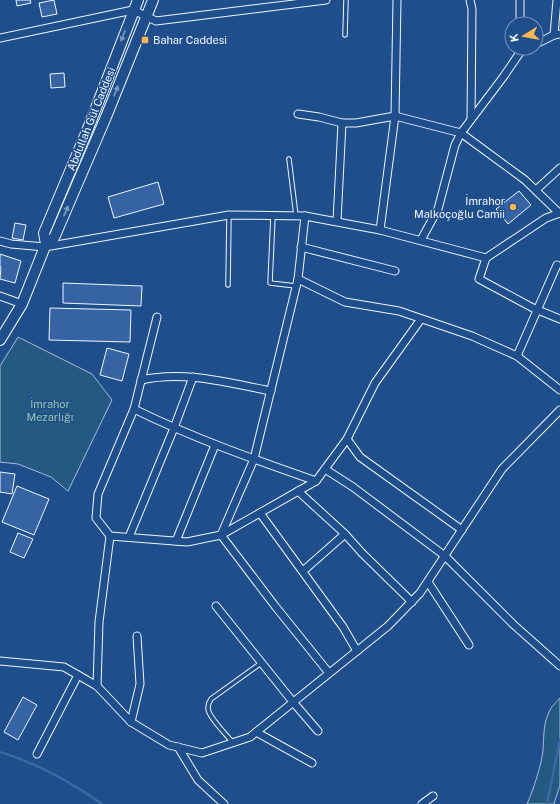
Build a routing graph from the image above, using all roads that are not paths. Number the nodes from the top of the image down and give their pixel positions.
1 (138, 0) edge
2 (152, 0) edge
3 (326, 0) edge
4 (346, 0) edge
5 (397, 0) edge
6 (470, 0) edge
7 (520, 0) edge
8 (557, 0) edge
9 (134, 10) junction
10 (146, 15) junction
11 (520, 16) edge
12 (557, 34) edge
13 (345, 35) dead end
14 (0, 38) edge
15 (544, 40) edge
16 (518, 56) edge
17 (298, 114) dead end
18 (395, 116) junction
19 (471, 120) junction
20 (342, 123) junction
21 (461, 133) junction
22 (289, 160) dead end
23 (560, 168) edge
24 (536, 190) junction
25 (560, 213) edge
26 (230, 215) junction
27 (273, 216) junction
28 (296, 216) junction
29 (305, 216) junction
30 (336, 221) junction
31 (380, 230) junction
32 (421, 240) junction
33 (0, 241) edge
34 (46, 246) junction
35 (301, 247) junction
36 (486, 258) junction
37 (557, 265) dead end
38 (395, 271) dead end
39 (297, 283) junction
40 (228, 285) dead end
41 (0, 296) edge
42 (22, 304) junction
43 (538, 310) junction
44 (158, 317) dead end
45 (421, 319) junction
46 (560, 319) edge
47 (0, 340) edge
48 (517, 356) junction
49 (193, 377) junction
50 (141, 380) junction
51 (560, 390) edge
52 (271, 391) junction
53 (134, 409) junction
54 (560, 410) edge
55 (174, 428) junction
56 (348, 439) junction
57 (215, 445) junction
58 (254, 459) junction
59 (325, 469) junction
60 (316, 481) junction
61 (298, 491) junction
62 (260, 513) junction
63 (462, 530) junction
64 (345, 534) junction
65 (221, 535) junction
66 (110, 536) junction
67 (129, 537) junction
68 (176, 541) junction
69 (445, 556) junction
70 (302, 571) junction
71 (428, 582) junction
72 (412, 602) junction
73 (216, 606) dead end
74 (137, 636) dead end
75 (469, 645) dead end
76 (357, 651) junction
77 (0, 661) edge
78 (261, 663) junction
79 (560, 666) edge
80 (329, 673) junction
81 (78, 675) junction
82 (97, 686) junction
83 (293, 702) junction
84 (131, 722) junction
85 (318, 730) dead end
86 (256, 732) junction
87 (233, 743) junction
88 (178, 747) junction
89 (37, 754) dead end
90 (312, 763) dead end
91 (433, 796) dead end
92 (224, 804) edge
93 (422, 804) edge

1 - 9 street, Abdullah Gül Caddesi
2 - 10 street, Abdullah Gül Caddesi
3 - 10 street
4 - 13 lane
5 - 18 street
6 - 19 street
7 - 11 street
8 - 12 street
9 - 10 street
9 - 14 street
9 -> 34 street, Abdullah Gül Caddesi
34 -> 10 street, Abdullah Gül Caddesi
12 - 15 street
16 - 19 street
17 - 20 street
18 - 20 street
18 - 21 street
18 - 31 street
19 - 21 street
20 - 30 street
21 - 24 street
21 - 32 street
22 - 28 lane
23 - 24 street
24 - 25 street
25 - 36 street
26 - 27 street
26 - 34 street
26 - 40 lane
27 - 28 street
27 - 39 lane
28 - 29 street
29 - 30 street
29 - 35 street
30 - 31 street
31 - 32 street
32 - 36 street
33 - 34 street
34 - 42 street, Abdullah Gül Caddesi
35 - 38 street
35 - 39 street
36 - 43 street
37 - 43 street
39 - 45 street
39 - 52 street
41 - 42 street
42 - 47 street, Abdullah Gül Caddesi
43 - 46 street
43 - 48 street
44 - 50 street
45 - 48 street
45 - 56 street
48 - 51 street
49 - 50 street
49 - 52 street
49 - 55 street
50 - 53 street
52 - 58 street
53 - 55 street
53 - 66 street
54 - 63 street
55 - 57 street
55 - 67 street
56 - 59 street
56 - 63 street
57 - 58 street
57 - 68 street
58 - 60 street
58 - 65 street
59 - 60 street
59 - 69 street
60 - 61 street
61 - 62 street
61 - 64 street
62 - 65 street
62 - 70 street
63 - 69 street
64 - 70 street
64 - 72 street
65 - 68 street
65 - 80 street
66 - 67 street
66 - 82 street
67 - 68 street
69 - 71 street
69 - 79 street
70 - 76 street
71 - 72 street
71 - 75 street
72 - 76 street
73 - 78 street
74 - 84 street
76 - 80 street
77 - 81 street
78 - 83 street
78 - 87 lane
80 - 83 street
81 - 82 street
81 - 89 street
82 - 84 street
83 - 85 street
83 - 86 street
84 - 88 street
86 - 87 street
86 - 90 street
87 - 88 street
88 - 92 street
91 - 93 street

